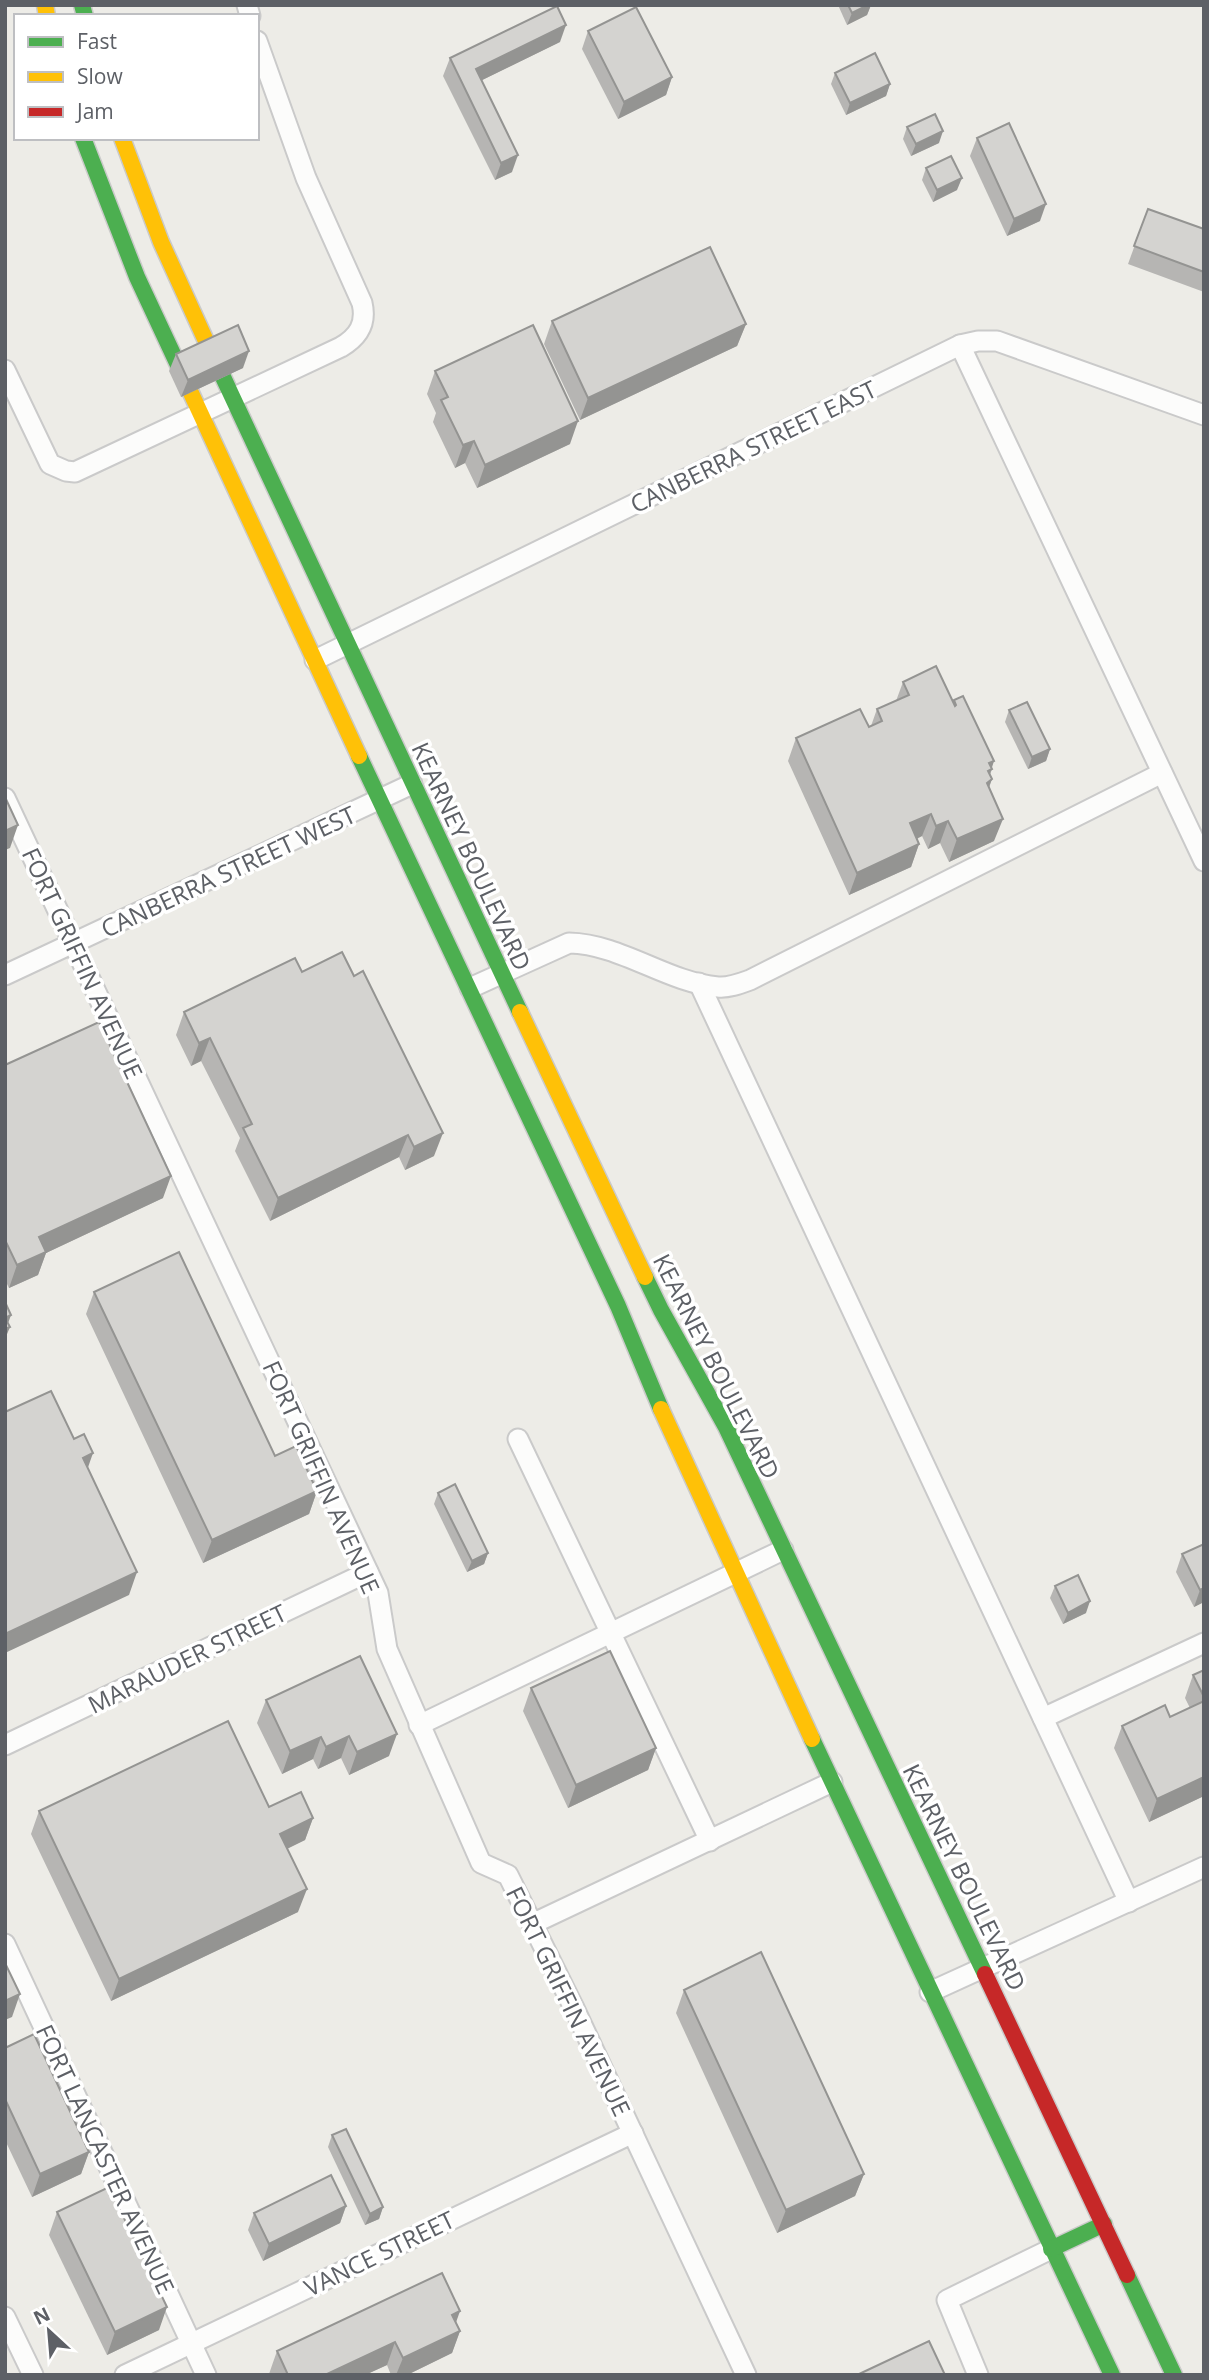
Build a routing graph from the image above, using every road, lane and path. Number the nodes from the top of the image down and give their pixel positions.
1 (259, 47) edge
2 (84, 140) edge
3 (123, 140) edge
4 (960, 345) junction
5 (211, 352) edge
6 (179, 367) edge
7 (5, 370) edge
8 (223, 377) edge
9 (191, 393) edge
10 (233, 398) junction
11 (200, 414) junction
12 (1204, 415) edge
13 (346, 644) junction
14 (314, 660) junction
15 (1162, 773) junction
16 (412, 784) junction
17 (5, 798) edge
18 (379, 800) junction
19 (1204, 861) edge
20 (73, 943) junction
21 (502, 973) junction
22 (5, 975) edge
23 (699, 983) junction
24 (470, 988) junction
25 (518, 1439) dead end
26 (783, 1550) junction
27 (368, 1572) junction
28 (735, 1573) junction
29 (611, 1633) junction
30 (1204, 1643) edge
31 (1043, 1718) junction
32 (419, 1725) junction
33 (5, 1745) edge
34 (832, 1782) junction
35 (710, 1841) junction
36 (1204, 1867) edge
37 (1129, 1902) junction
38 (532, 1924) junction
39 (5, 1944) edge
40 (983, 1968) junction
41 (930, 1992) junction
42 (633, 2133) junction
43 (1104, 2224) junction
44 (1051, 2249) junction
45 (5, 2317) edge
46 (191, 2343) junction
47 (11, 2346) edge
48 (33, 2375) edge
49 (125, 2375) edge
50 (206, 2375) edge
51 (746, 2375) edge
52 (978, 2375) edge
53 (1112, 2375) edge
54 (1174, 2375) edge

1 - 10 street
2 - 6 street
3 - 5 street
4 - 12 street, CANBERRA STREET EAST
4 - 13 street, CANBERRA STREET EAST
4 - 15 street
7 - 11 street
8 - 10 street, KEARNEY BOULEVARD
9 - 11 street
10 - 11 street
10 - 13 street, KEARNEY BOULEVARD
11 - 14 street
13 - 14 street, CANBERRA STREET EAST
13 - 16 street, KEARNEY BOULEVARD
14 - 18 street
15 - 19 street
15 - 23 street
16 - 18 street, CANBERRA STREET WEST
16 - 21 street, KEARNEY BOULEVARD
17 - 20 street, FORT GRIFFIN AVENUE
18 - 20 street, CANBERRA STREET WEST
18 - 24 street
20 - 22 street, CANBERRA STREET WEST
20 - 27 street, FORT GRIFFIN AVENUE
21 - 23 street
21 - 24 street
21 - 26 street, KEARNEY BOULEVARD
23 - 31 street
24 - 28 street
25 - 29 street
26 - 28 street
26 - 40 street, KEARNEY BOULEVARD
27 - 32 street, FORT GRIFFIN AVENUE
27 - 33 street, MARAUDER STREET
28 - 29 street
28 - 34 street
29 - 32 street
29 - 35 street
30 - 31 street
31 - 37 street
32 - 38 street, FORT GRIFFIN AVENUE
34 - 35 street
34 - 41 street
35 - 38 street
36 - 37 street
37 - 40 street
38 - 42 street, FORT GRIFFIN AVENUE
39 - 46 street, FORT LANCASTER AVENUE
40 - 41 street
40 - 43 street, KEARNEY BOULEVARD
41 - 44 street
42 - 46 street, VANCE STREET
42 - 51 street, FORT GRIFFIN AVENUE
43 - 44 street
43 - 54 street, KEARNEY BOULEVARD
44 - 52 street
44 - 53 street
45 - 47 street
46 - 49 street, VANCE STREET
46 - 50 street, FORT LANCASTER AVENUE
47 - 48 street

